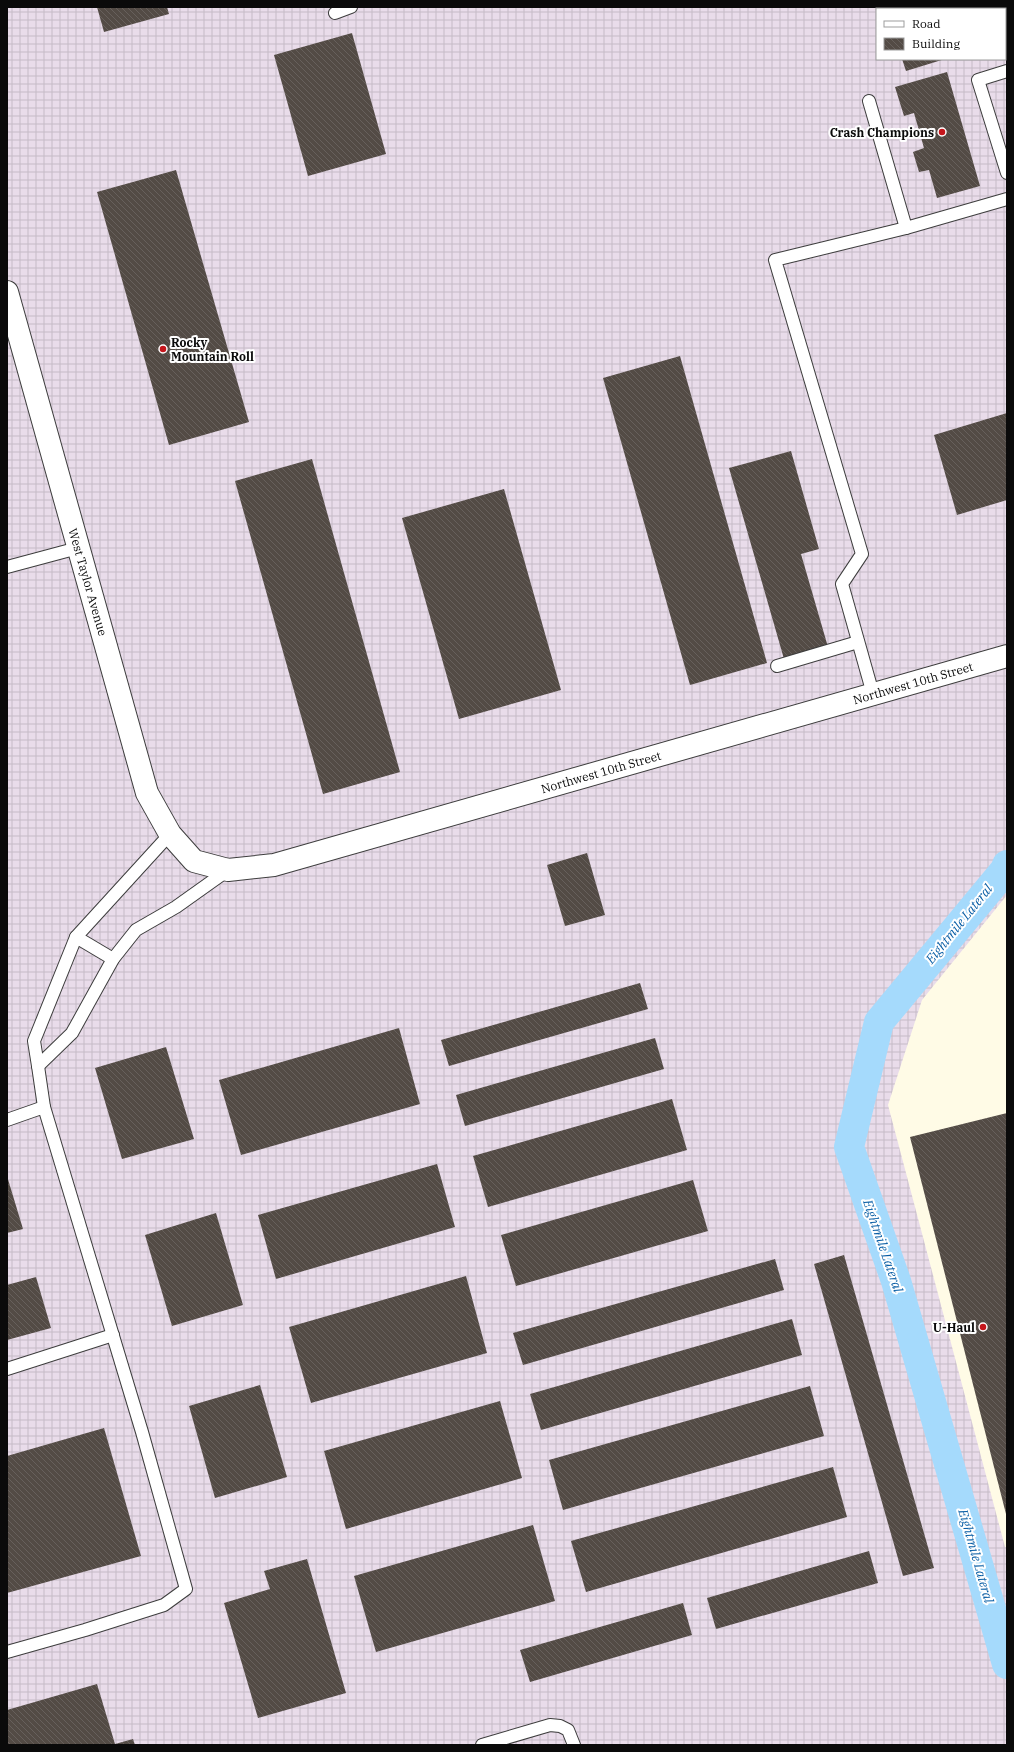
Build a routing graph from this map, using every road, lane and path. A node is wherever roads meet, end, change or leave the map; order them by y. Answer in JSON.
{"nodes":[{"id":1,"x":352,"y":7,"type":"edge"},
{"id":2,"x":335,"y":13,"type":"dead end"},
{"id":3,"x":1007,"y":71,"type":"edge"},
{"id":4,"x":869,"y":101,"type":"dead end"},
{"id":5,"x":1007,"y":173,"type":"edge"},
{"id":6,"x":1007,"y":199,"type":"edge"},
{"id":7,"x":906,"y":228,"type":"junction"},
{"id":8,"x":7,"y":292,"type":"edge"},
{"id":9,"x":78,"y":548,"type":"junction"},
{"id":10,"x":7,"y":567,"type":"edge"},
{"id":11,"x":858,"y":642,"type":"junction"},
{"id":12,"x":1007,"y":656,"type":"edge"},
{"id":13,"x":778,"y":666,"type":"dead end"},
{"id":14,"x":873,"y":694,"type":"junction"},
{"id":15,"x":170,"y":834,"type":"junction"},
{"id":16,"x":194,"y":861,"type":"joint"},
{"id":17,"x":228,"y":870,"type":"junction"},
{"id":18,"x":76,"y":937,"type":"junction"},
{"id":19,"x":113,"y":958,"type":"junction"},
{"id":20,"x":38,"y":1066,"type":"junction"},
{"id":21,"x":44,"y":1107,"type":"junction"},
{"id":22,"x":7,"y":1120,"type":"edge"},
{"id":23,"x":113,"y":1335,"type":"junction"},
{"id":24,"x":7,"y":1369,"type":"edge"},
{"id":25,"x":7,"y":1652,"type":"edge"},
{"id":26,"x":482,"y":1745,"type":"edge"},
{"id":27,"x":574,"y":1745,"type":"edge"}],
"edges":[{"from":1,"to":2,"type":"lane"},
{"from":3,"to":5,"type":"lane"},
{"from":4,"to":7,"type":"lane"},
{"from":6,"to":7,"type":"lane"},
{"from":7,"to":11,"type":"lane"},
{"from":8,"to":9,"type":"street","name":"West Taylor Avenue"},
{"from":9,"to":10,"type":"lane"},
{"from":9,"to":15,"type":"street","name":"West Taylor Avenue"},
{"from":11,"to":13,"type":"lane"},
{"from":11,"to":14,"type":"lane"},
{"from":12,"to":14,"type":"street","name":"Northwest 10th Street"},
{"from":14,"to":17,"type":"street","name":"Northwest 10th Street"},
{"from":15,"to":16,"type":"street","name":"West Taylor Avenue"},
{"from":15,"to":18,"type":"lane"},
{"from":16,"to":17,"type":"street","name":"Northwest 10th Street"},
{"from":17,"to":19,"type":"lane"},
{"from":18,"to":19,"type":"lane"},
{"from":18,"to":20,"type":"lane"},
{"from":19,"to":20,"type":"lane"},
{"from":20,"to":21,"type":"lane"},
{"from":21,"to":22,"type":"lane"},
{"from":21,"to":23,"type":"lane"},
{"from":23,"to":24,"type":"lane"},
{"from":23,"to":25,"type":"lane"},
{"from":26,"to":27,"type":"lane"}]}
